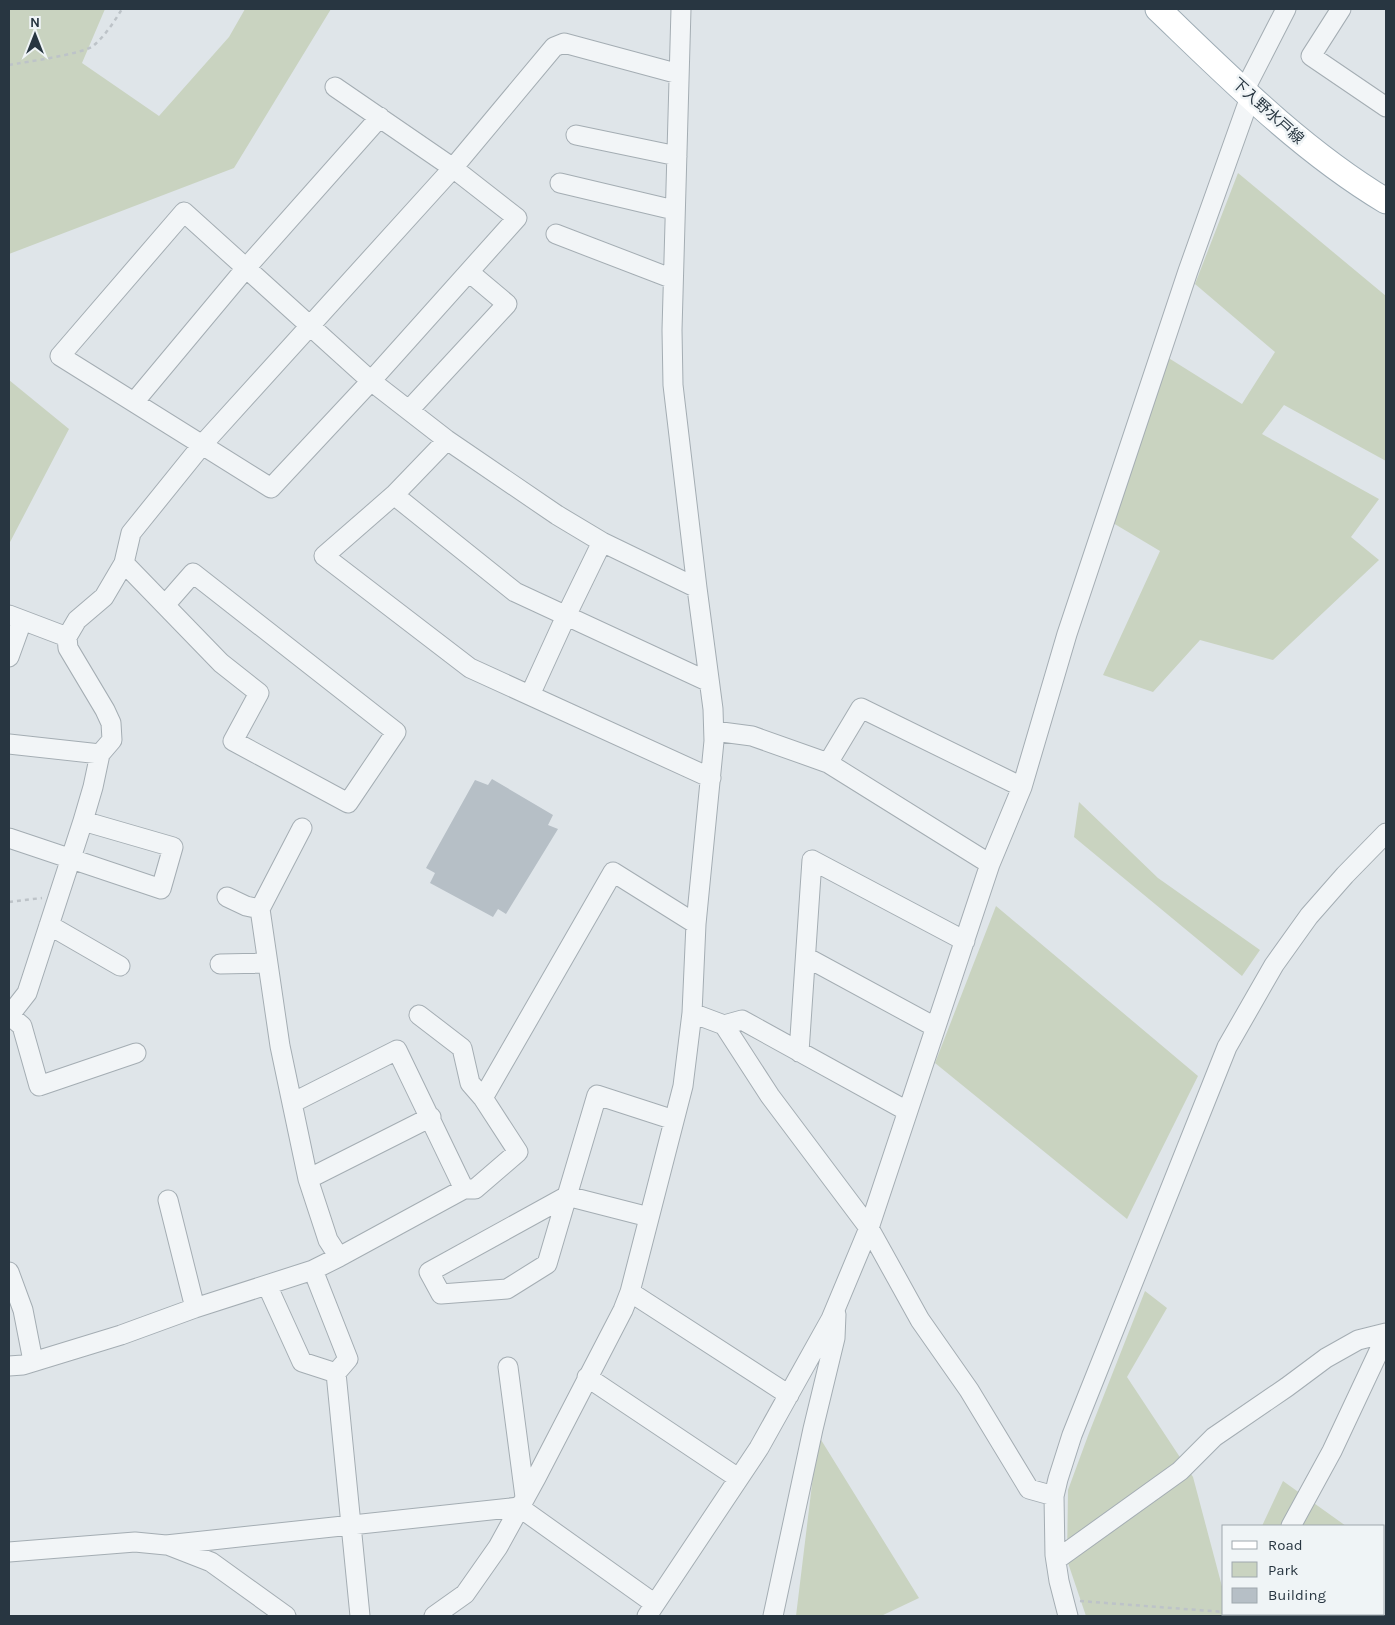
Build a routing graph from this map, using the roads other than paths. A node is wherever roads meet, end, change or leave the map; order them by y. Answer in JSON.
{"nodes":[{"id":1,"x":681,"y":9,"type":"edge"},
{"id":2,"x":1158,"y":9,"type":"edge"},
{"id":3,"x":1286,"y":9,"type":"edge"},
{"id":4,"x":1341,"y":9,"type":"edge"},
{"id":5,"x":679,"y":74,"type":"junction"},
{"id":6,"x":335,"y":87,"type":"dead end"},
{"id":7,"x":1247,"y":94,"type":"junction"},
{"id":8,"x":1386,"y":107,"type":"edge"},
{"id":9,"x":380,"y":117,"type":"junction"},
{"id":10,"x":576,"y":135,"type":"dead end"},
{"id":11,"x":677,"y":156,"type":"junction"},
{"id":12,"x":454,"y":168,"type":"junction"},
{"id":13,"x":560,"y":183,"type":"dead end"},
{"id":14,"x":1386,"y":201,"type":"edge"},
{"id":15,"x":674,"y":210,"type":"junction"},
{"id":16,"x":556,"y":234,"type":"dead end"},
{"id":17,"x":246,"y":268,"type":"junction"},
{"id":18,"x":469,"y":272,"type":"junction"},
{"id":19,"x":673,"y":279,"type":"junction"},
{"id":20,"x":310,"y":324,"type":"junction"},
{"id":21,"x":371,"y":381,"type":"junction"},
{"id":22,"x":134,"y":401,"type":"junction"},
{"id":23,"x":409,"y":410,"type":"junction"},
{"id":24,"x":447,"y":440,"type":"junction"},
{"id":25,"x":202,"y":445,"type":"junction"},
{"id":26,"x":394,"y":494,"type":"junction"},
{"id":27,"x":602,"y":542,"type":"junction"},
{"id":28,"x":124,"y":563,"type":"junction"},
{"id":29,"x":697,"y":588,"type":"junction"},
{"id":30,"x":165,"y":605,"type":"junction"},
{"id":31,"x":566,"y":616,"type":"junction"},
{"id":32,"x":15,"y":618,"type":"edge"},
{"id":33,"x":67,"y":637,"type":"junction"},
{"id":34,"x":9,"y":657,"type":"edge"},
{"id":35,"x":709,"y":682,"type":"junction"},
{"id":36,"x":530,"y":696,"type":"junction"},
{"id":37,"x":714,"y":731,"type":"junction"},
{"id":38,"x":9,"y":744,"type":"edge"},
{"id":39,"x":100,"y":754,"type":"junction"},
{"id":40,"x":828,"y":764,"type":"junction"},
{"id":41,"x":711,"y":778,"type":"junction"},
{"id":42,"x":1022,"y":787,"type":"junction"},
{"id":43,"x":83,"y":820,"type":"junction"},
{"id":44,"x":302,"y":828,"type":"dead end"},
{"id":45,"x":1386,"y":833,"type":"edge"},
{"id":46,"x":9,"y":838,"type":"edge"},
{"id":47,"x":71,"y":859,"type":"junction"},
{"id":48,"x":990,"y":864,"type":"junction"},
{"id":49,"x":227,"y":897,"type":"dead end"},
{"id":50,"x":260,"y":909,"type":"junction"},
{"id":51,"x":696,"y":924,"type":"junction"},
{"id":52,"x":49,"y":925,"type":"junction"},
{"id":53,"x":965,"y":941,"type":"junction"},
{"id":54,"x":806,"y":956,"type":"junction"},
{"id":55,"x":267,"y":963,"type":"junction"},
{"id":56,"x":220,"y":964,"type":"dead end"},
{"id":57,"x":120,"y":966,"type":"dead end"},
{"id":58,"x":692,"y":1013,"type":"junction"},
{"id":59,"x":9,"y":1015,"type":"edge"},
{"id":60,"x":419,"y":1015,"type":"dead end"},
{"id":61,"x":724,"y":1025,"type":"junction"},
{"id":62,"x":935,"y":1027,"type":"junction"},
{"id":63,"x":799,"y":1052,"type":"junction"},
{"id":64,"x":136,"y":1053,"type":"dead end"},
{"id":65,"x":483,"y":1098,"type":"junction"},
{"id":66,"x":292,"y":1103,"type":"junction"},
{"id":67,"x":907,"y":1111,"type":"junction"},
{"id":68,"x":431,"y":1117,"type":"junction"},
{"id":69,"x":674,"y":1120,"type":"junction"},
{"id":70,"x":308,"y":1179,"type":"junction"},
{"id":71,"x":464,"y":1189,"type":"junction"},
{"id":72,"x":567,"y":1196,"type":"junction"},
{"id":73,"x":168,"y":1200,"type":"dead end"},
{"id":74,"x":649,"y":1217,"type":"junction"},
{"id":75,"x":869,"y":1228,"type":"junction"},
{"id":76,"x":339,"y":1257,"type":"junction"},
{"id":77,"x":313,"y":1270,"type":"junction"},
{"id":78,"x":9,"y":1272,"type":"edge"},
{"id":79,"x":267,"y":1285,"type":"junction"},
{"id":80,"x":630,"y":1292,"type":"junction"},
{"id":81,"x":194,"y":1308,"type":"junction"},
{"id":82,"x":836,"y":1308,"type":"junction"},
{"id":83,"x":1386,"y":1334,"type":"edge"},
{"id":84,"x":33,"y":1361,"type":"junction"},
{"id":85,"x":9,"y":1366,"type":"edge"},
{"id":86,"x":508,"y":1367,"type":"dead end"},
{"id":87,"x":336,"y":1373,"type":"junction"},
{"id":88,"x":587,"y":1377,"type":"junction"},
{"id":89,"x":789,"y":1395,"type":"junction"},
{"id":90,"x":738,"y":1478,"type":"junction"},
{"id":91,"x":1054,"y":1496,"type":"junction"},
{"id":92,"x":522,"y":1502,"type":"junction"},
{"id":93,"x":351,"y":1525,"type":"junction"},
{"id":94,"x":1292,"y":1525,"type":"edge"},
{"id":95,"x":166,"y":1545,"type":"junction"},
{"id":96,"x":9,"y":1552,"type":"edge"},
{"id":97,"x":1056,"y":1560,"type":"junction"},
{"id":98,"x":1066,"y":1608,"type":"edge"},
{"id":99,"x":651,"y":1610,"type":"edge"},
{"id":100,"x":286,"y":1616,"type":"edge"},
{"id":101,"x":360,"y":1616,"type":"edge"},
{"id":102,"x":434,"y":1616,"type":"edge"},
{"id":103,"x":773,"y":1616,"type":"edge"}],
"edges":[{"from":1,"to":5,"type":"street"},
{"from":2,"to":7,"type":"main road","name":"下入野水戸線"},
{"from":3,"to":7,"type":"street"},
{"from":4,"to":8,"type":"street"},
{"from":5,"to":11,"type":"street"},
{"from":5,"to":12,"type":"street"},
{"from":6,"to":9,"type":"street"},
{"from":7,"to":14,"type":"main road","name":"下入野水戸線"},
{"from":7,"to":42,"type":"street"},
{"from":9,"to":12,"type":"street"},
{"from":9,"to":17,"type":"street"},
{"from":10,"to":11,"type":"street"},
{"from":11,"to":15,"type":"street"},
{"from":12,"to":18,"type":"street"},
{"from":12,"to":20,"type":"street"},
{"from":13,"to":15,"type":"street"},
{"from":15,"to":19,"type":"street"},
{"from":16,"to":19,"type":"street"},
{"from":17,"to":20,"type":"street"},
{"from":17,"to":22,"type":"street"},
{"from":17,"to":22,"type":"street"},
{"from":18,"to":21,"type":"street"},
{"from":18,"to":23,"type":"street"},
{"from":19,"to":29,"type":"street"},
{"from":20,"to":21,"type":"street"},
{"from":20,"to":25,"type":"street"},
{"from":21,"to":23,"type":"street"},
{"from":21,"to":25,"type":"street"},
{"from":22,"to":25,"type":"street"},
{"from":23,"to":24,"type":"street"},
{"from":24,"to":26,"type":"street"},
{"from":24,"to":27,"type":"street"},
{"from":25,"to":28,"type":"street"},
{"from":26,"to":31,"type":"street"},
{"from":26,"to":36,"type":"street"},
{"from":27,"to":29,"type":"street"},
{"from":27,"to":31,"type":"street"},
{"from":28,"to":30,"type":"street"},
{"from":28,"to":33,"type":"street"},
{"from":29,"to":35,"type":"street"},
{"from":30,"to":30,"type":"street"},
{"from":31,"to":35,"type":"street"},
{"from":31,"to":36,"type":"street"},
{"from":32,"to":33,"type":"street"},
{"from":32,"to":34,"type":"street"},
{"from":33,"to":39,"type":"street"},
{"from":35,"to":37,"type":"street"},
{"from":36,"to":41,"type":"street"},
{"from":37,"to":40,"type":"street"},
{"from":37,"to":41,"type":"street"},
{"from":38,"to":39,"type":"street"},
{"from":39,"to":43,"type":"street"},
{"from":40,"to":42,"type":"street"},
{"from":40,"to":48,"type":"street"},
{"from":41,"to":51,"type":"street"},
{"from":42,"to":48,"type":"street"},
{"from":43,"to":47,"type":"street"},
{"from":43,"to":47,"type":"street"},
{"from":44,"to":50,"type":"street"},
{"from":45,"to":91,"type":"street"},
{"from":46,"to":47,"type":"street"},
{"from":47,"to":52,"type":"street"},
{"from":48,"to":53,"type":"street"},
{"from":49,"to":50,"type":"street"},
{"from":50,"to":55,"type":"street"},
{"from":51,"to":58,"type":"street"},
{"from":51,"to":65,"type":"street"},
{"from":52,"to":57,"type":"street"},
{"from":52,"to":59,"type":"street"},
{"from":53,"to":54,"type":"street"},
{"from":53,"to":62,"type":"street"},
{"from":54,"to":62,"type":"street"},
{"from":54,"to":63,"type":"street"},
{"from":55,"to":56,"type":"street"},
{"from":55,"to":66,"type":"street"},
{"from":58,"to":61,"type":"street"},
{"from":58,"to":69,"type":"street"},
{"from":59,"to":64,"type":"street"},
{"from":60,"to":65,"type":"street"},
{"from":61,"to":63,"type":"street"},
{"from":61,"to":75,"type":"street"},
{"from":62,"to":67,"type":"street"},
{"from":63,"to":67,"type":"street"},
{"from":65,"to":71,"type":"street"},
{"from":66,"to":68,"type":"street"},
{"from":66,"to":70,"type":"street"},
{"from":67,"to":75,"type":"street"},
{"from":68,"to":70,"type":"street"},
{"from":68,"to":71,"type":"street"},
{"from":69,"to":72,"type":"street"},
{"from":69,"to":74,"type":"street"},
{"from":70,"to":76,"type":"street"},
{"from":71,"to":76,"type":"street"},
{"from":72,"to":72,"type":"street"},
{"from":72,"to":74,"type":"street"},
{"from":73,"to":81,"type":"street"},
{"from":74,"to":80,"type":"street"},
{"from":75,"to":82,"type":"street"},
{"from":75,"to":91,"type":"street"},
{"from":76,"to":77,"type":"street"},
{"from":77,"to":79,"type":"street"},
{"from":77,"to":87,"type":"street"},
{"from":78,"to":84,"type":"street"},
{"from":79,"to":81,"type":"street"},
{"from":79,"to":87,"type":"street"},
{"from":80,"to":88,"type":"street"},
{"from":80,"to":89,"type":"street"},
{"from":81,"to":84,"type":"street"},
{"from":82,"to":89,"type":"street"},
{"from":82,"to":103,"type":"street"},
{"from":83,"to":94,"type":"street"},
{"from":83,"to":97,"type":"street"},
{"from":84,"to":85,"type":"street"},
{"from":86,"to":92,"type":"street"},
{"from":87,"to":93,"type":"street"},
{"from":88,"to":90,"type":"street"},
{"from":88,"to":92,"type":"street"},
{"from":89,"to":90,"type":"street"},
{"from":90,"to":99,"type":"street"},
{"from":91,"to":97,"type":"street"},
{"from":92,"to":93,"type":"street"},
{"from":92,"to":99,"type":"street"},
{"from":92,"to":102,"type":"street"},
{"from":93,"to":95,"type":"street"},
{"from":93,"to":101,"type":"street"},
{"from":95,"to":96,"type":"street"},
{"from":95,"to":100,"type":"street"},
{"from":97,"to":98,"type":"street"}]}
